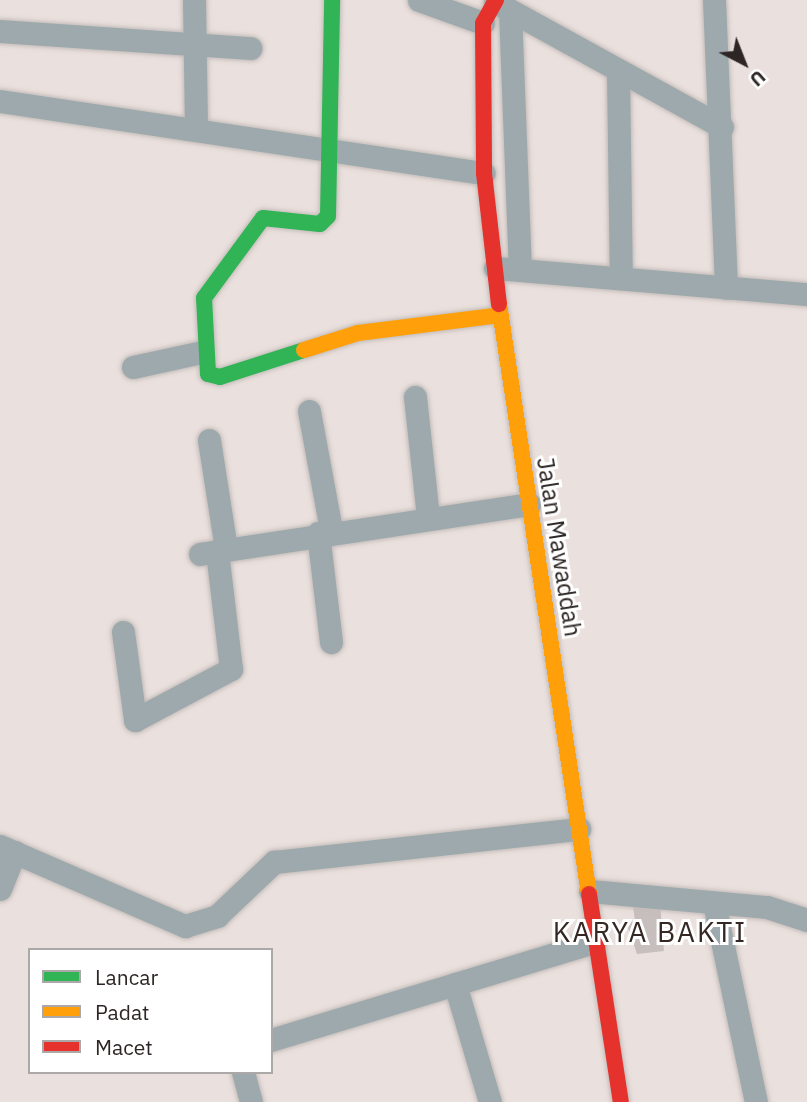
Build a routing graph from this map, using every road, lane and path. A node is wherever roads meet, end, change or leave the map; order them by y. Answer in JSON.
{"nodes":[{"id":1,"x":194,"y":0,"type":"edge"},
{"id":2,"x":332,"y":0,"type":"edge"},
{"id":3,"x":419,"y":0,"type":"edge"},
{"id":4,"x":714,"y":0,"type":"edge"},
{"id":5,"x":500,"y":4,"type":"edge"},
{"id":6,"x":483,"y":23,"type":"junction"},
{"id":7,"x":0,"y":31,"type":"edge"},
{"id":8,"x":194,"y":44,"type":"junction"},
{"id":9,"x":250,"y":48,"type":"dead end"},
{"id":10,"x":618,"y":72,"type":"junction"},
{"id":11,"x":0,"y":101,"type":"edge"},
{"id":12,"x":196,"y":126,"type":"junction"},
{"id":13,"x":722,"y":127,"type":"junction"},
{"id":14,"x":334,"y":148,"type":"junction"},
{"id":15,"x":484,"y":173,"type":"junction"},
{"id":16,"x":520,"y":267,"type":"junction"},
{"id":17,"x":495,"y":268,"type":"junction"},
{"id":18,"x":621,"y":277,"type":"junction"},
{"id":19,"x":726,"y":288,"type":"junction"},
{"id":20,"x":807,"y":294,"type":"edge"},
{"id":21,"x":500,"y":315,"type":"junction"},
{"id":22,"x":202,"y":352,"type":"junction"},
{"id":23,"x":132,"y":367,"type":"dead end"},
{"id":24,"x":415,"y":397,"type":"dead end"},
{"id":25,"x":309,"y":411,"type":"dead end"},
{"id":26,"x":209,"y":440,"type":"dead end"},
{"id":27,"x":529,"y":504,"type":"junction"},
{"id":28,"x":428,"y":516,"type":"junction"},
{"id":29,"x":324,"y":531,"type":"junction"},
{"id":30,"x":214,"y":551,"type":"junction"},
{"id":31,"x":123,"y":632,"type":"dead end"},
{"id":32,"x":331,"y":642,"type":"dead end"},
{"id":33,"x":579,"y":829,"type":"junction"},
{"id":34,"x":8,"y":849,"type":"edge"},
{"id":35,"x":0,"y":889,"type":"edge"},
{"id":36,"x":590,"y":891,"type":"junction"},
{"id":37,"x":714,"y":903,"type":"junction"},
{"id":38,"x":807,"y":920,"type":"edge"},
{"id":39,"x":594,"y":942,"type":"junction"},
{"id":40,"x":455,"y":984,"type":"junction"},
{"id":41,"x":273,"y":1039,"type":"edge"},
{"id":42,"x":244,"y":1074,"type":"edge"},
{"id":43,"x":251,"y":1102,"type":"edge"},
{"id":44,"x":490,"y":1102,"type":"edge"},
{"id":45,"x":621,"y":1102,"type":"edge"},
{"id":46,"x":755,"y":1102,"type":"edge"}],
"edges":[{"from":1,"to":8,"type":"street"},
{"from":2,"to":14,"type":"street"},
{"from":3,"to":6,"type":"street"},
{"from":4,"to":13,"type":"street"},
{"from":5,"to":6,"type":"street"},
{"from":5,"to":10,"type":"street"},
{"from":5,"to":16,"type":"street"},
{"from":6,"to":15,"type":"street","name":"Jalan Mawaddah"},
{"from":7,"to":8,"type":"street"},
{"from":8,"to":9,"type":"street"},
{"from":8,"to":12,"type":"street"},
{"from":10,"to":13,"type":"street"},
{"from":10,"to":18,"type":"street"},
{"from":11,"to":12,"type":"street"},
{"from":12,"to":14,"type":"street"},
{"from":13,"to":19,"type":"street"},
{"from":14,"to":15,"type":"street"},
{"from":14,"to":22,"type":"street"},
{"from":15,"to":17,"type":"street","name":"Jalan Mawaddah"},
{"from":16,"to":17,"type":"street"},
{"from":16,"to":18,"type":"street"},
{"from":17,"to":21,"type":"street","name":"Jalan Mawaddah"},
{"from":18,"to":19,"type":"street"},
{"from":19,"to":20,"type":"street"},
{"from":21,"to":22,"type":"street"},
{"from":21,"to":27,"type":"street","name":"Jalan Mawaddah"},
{"from":22,"to":23,"type":"street"},
{"from":24,"to":28,"type":"street"},
{"from":25,"to":29,"type":"street"},
{"from":26,"to":30,"type":"street"},
{"from":27,"to":28,"type":"street"},
{"from":27,"to":33,"type":"street","name":"Jalan Mawaddah"},
{"from":28,"to":29,"type":"street"},
{"from":29,"to":30,"type":"street"},
{"from":29,"to":32,"type":"street"},
{"from":30,"to":31,"type":"street"},
{"from":33,"to":34,"type":"street"},
{"from":33,"to":36,"type":"street","name":"Jalan Mawaddah"},
{"from":34,"to":35,"type":"street"},
{"from":36,"to":37,"type":"street"},
{"from":36,"to":39,"type":"street","name":"Jalan Mawaddah"},
{"from":37,"to":38,"type":"street"},
{"from":37,"to":46,"type":"street"},
{"from":39,"to":40,"type":"street"},
{"from":39,"to":45,"type":"street","name":"Jalan Mawaddah"},
{"from":40,"to":41,"type":"street"},
{"from":40,"to":44,"type":"street"},
{"from":42,"to":43,"type":"street"}]}
